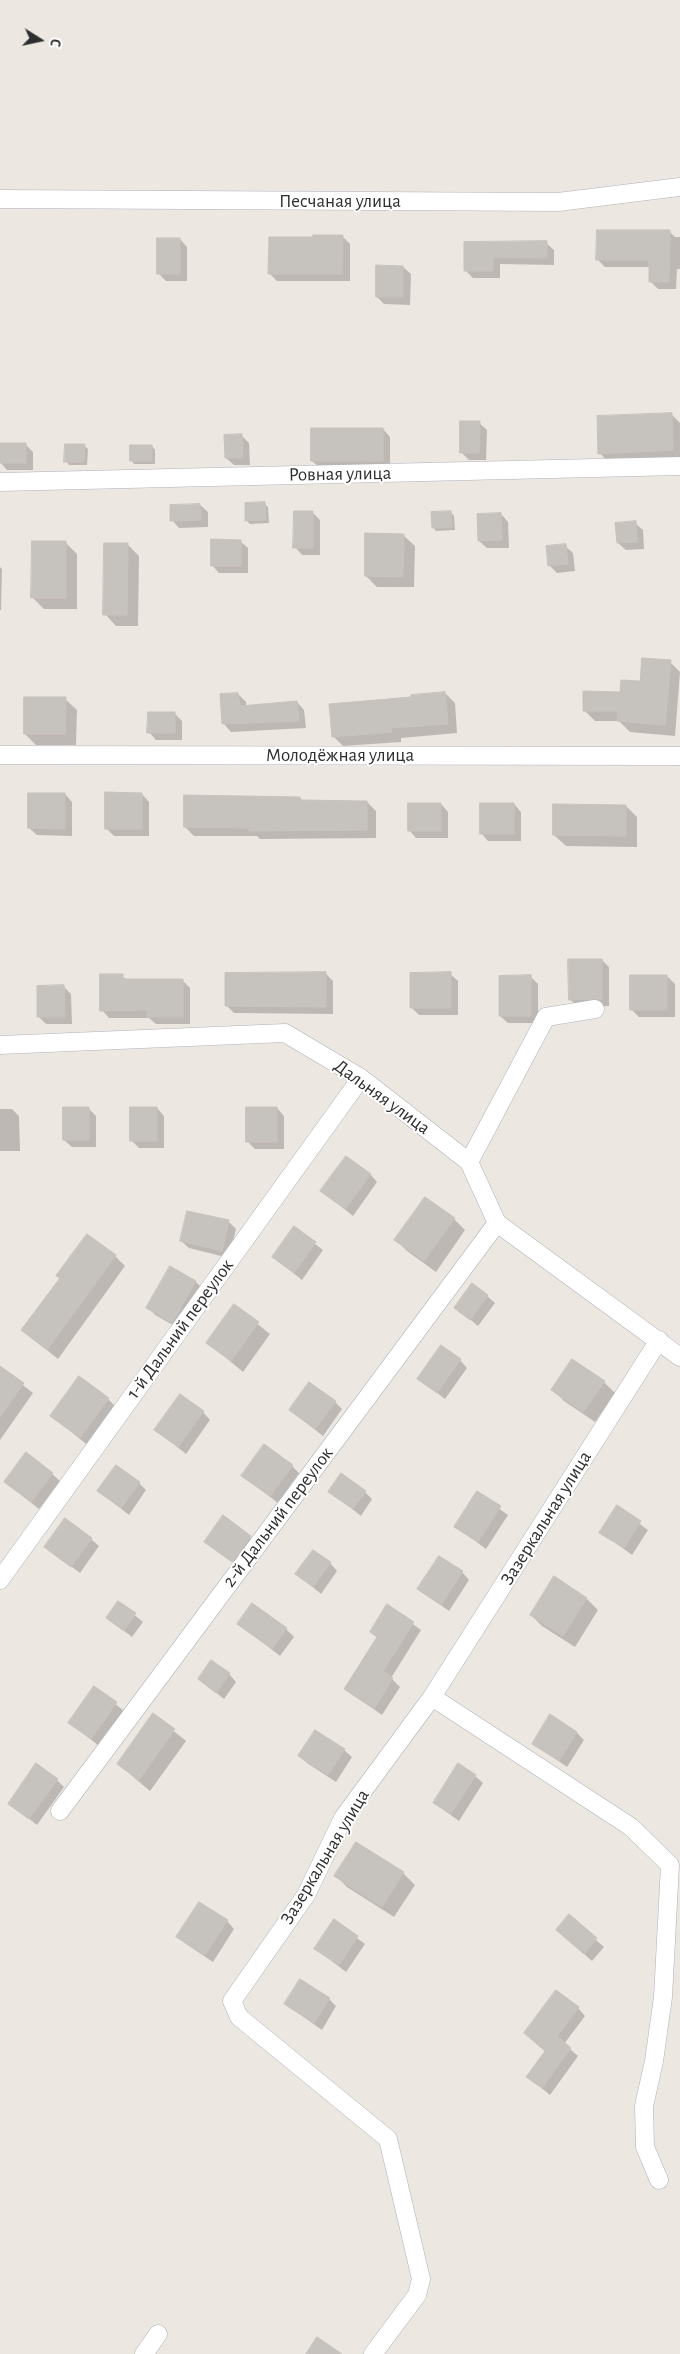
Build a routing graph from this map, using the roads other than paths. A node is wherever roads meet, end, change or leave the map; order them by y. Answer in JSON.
{"nodes":[{"id":1,"x":680,"y":187,"type":"edge"},
{"id":2,"x":0,"y":199,"type":"edge"},
{"id":3,"x":680,"y":466,"type":"edge"},
{"id":4,"x":0,"y":482,"type":"edge"},
{"id":5,"x":0,"y":755,"type":"edge"},
{"id":6,"x":680,"y":756,"type":"edge"},
{"id":7,"x":595,"y":1010,"type":"dead end"},
{"id":8,"x":0,"y":1045,"type":"edge"},
{"id":9,"x":361,"y":1078,"type":"junction"},
{"id":10,"x":470,"y":1162,"type":"junction"},
{"id":11,"x":497,"y":1223,"type":"junction"},
{"id":12,"x":659,"y":1340,"type":"junction"},
{"id":13,"x":680,"y":1357,"type":"edge"},
{"id":14,"x":0,"y":1580,"type":"edge"},
{"id":15,"x":432,"y":1697,"type":"junction"},
{"id":16,"x":60,"y":1811,"type":"dead end"},
{"id":17,"x":675,"y":1864,"type":"edge"},
{"id":18,"x":659,"y":2180,"type":"dead end"},
{"id":19,"x":158,"y":2334,"type":"dead end"},
{"id":20,"x":144,"y":2354,"type":"edge"},
{"id":21,"x":373,"y":2354,"type":"edge"}],
"edges":[{"from":1,"to":2,"type":"street","name":"Песчаная улица"},
{"from":3,"to":4,"type":"street","name":"Ровная улица"},
{"from":5,"to":6,"type":"street","name":"Молодёжная улица"},
{"from":7,"to":10,"type":"street"},
{"from":8,"to":9,"type":"street","name":"Дальняя улица"},
{"from":9,"to":10,"type":"street","name":"Дальняя улица"},
{"from":9,"to":14,"type":"street","name":"1-й Дальний переулок"},
{"from":10,"to":11,"type":"street","name":"Дальняя улица"},
{"from":11,"to":12,"type":"street"},
{"from":11,"to":16,"type":"street","name":"2-й Дальний переулок"},
{"from":12,"to":13,"type":"street"},
{"from":12,"to":15,"type":"street","name":"Зазеркальная улица"},
{"from":15,"to":17,"type":"street"},
{"from":15,"to":21,"type":"street","name":"Зазеркальная улица"},
{"from":17,"to":18,"type":"street"},
{"from":19,"to":20,"type":"street"}]}
